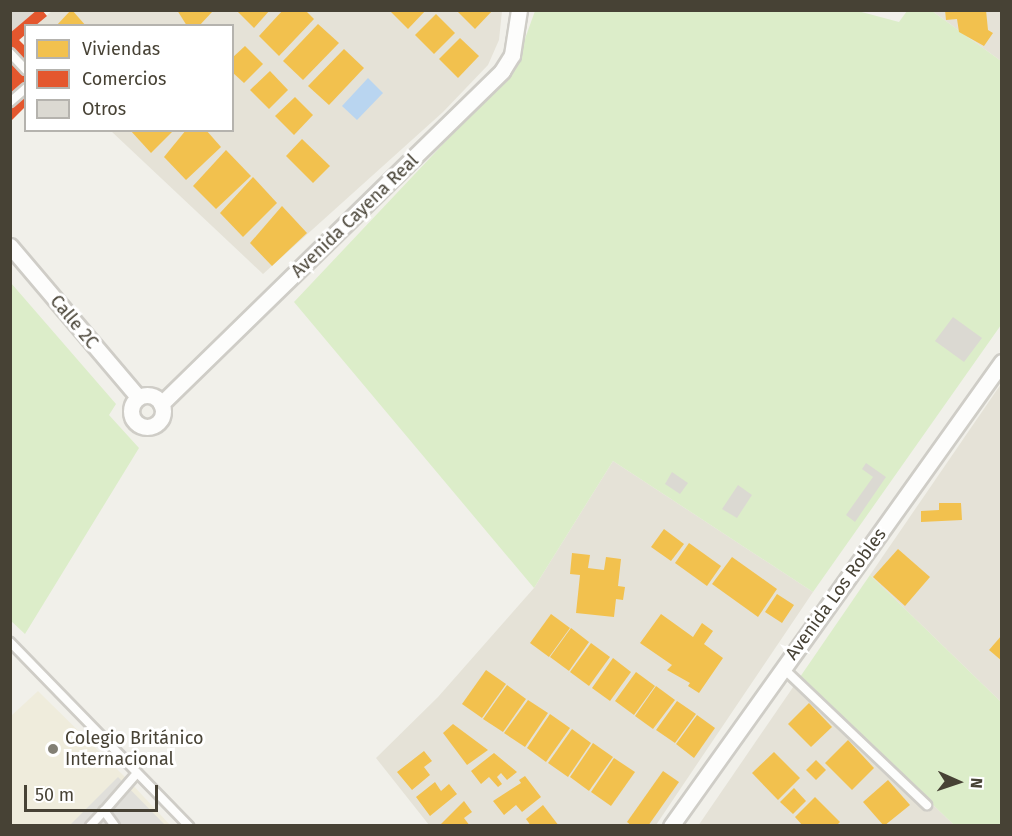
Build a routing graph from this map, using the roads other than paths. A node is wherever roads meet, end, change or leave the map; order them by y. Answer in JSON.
{"nodes":[{"id":1,"x":519,"y":10,"type":"edge"},
{"id":2,"x":10,"y":54,"type":"edge"},
{"id":3,"x":24,"y":68,"type":"edge"},
{"id":4,"x":24,"y":90,"type":"edge"},
{"id":5,"x":10,"y":102,"type":"edge"},
{"id":6,"x":10,"y":246,"type":"edge"},
{"id":7,"x":1002,"y":362,"type":"edge"},
{"id":8,"x":138,"y":397,"type":"junction"},
{"id":9,"x":161,"y":404,"type":"junction"},
{"id":10,"x":10,"y":642,"type":"edge"},
{"id":11,"x":783,"y":668,"type":"junction"},
{"id":12,"x":137,"y":772,"type":"junction"},
{"id":13,"x":927,"y":806,"type":"dead end"},
{"id":14,"x":104,"y":811,"type":"junction"},
{"id":15,"x":90,"y":825,"type":"edge"},
{"id":16,"x":115,"y":825,"type":"edge"},
{"id":17,"x":189,"y":825,"type":"edge"},
{"id":18,"x":671,"y":825,"type":"edge"}],
"edges":[{"from":1,"to":9,"type":"street","name":"Avenida Cayena Real"},
{"from":2,"to":3,"type":"lane"},
{"from":4,"to":5,"type":"lane"},
{"from":6,"to":8,"type":"street","name":"Calle 2C"},
{"from":7,"to":11,"type":"street","name":"Avenida Los Robles"},
{"from":8,"to":9,"type":"street"},
{"from":8,"to":9,"type":"street"},
{"from":10,"to":12,"type":"lane"},
{"from":11,"to":13,"type":"lane"},
{"from":11,"to":18,"type":"street","name":"Avenida Los Robles"},
{"from":12,"to":14,"type":"lane"},
{"from":12,"to":17,"type":"lane"},
{"from":14,"to":15,"type":"lane"},
{"from":14,"to":16,"type":"lane"}]}
